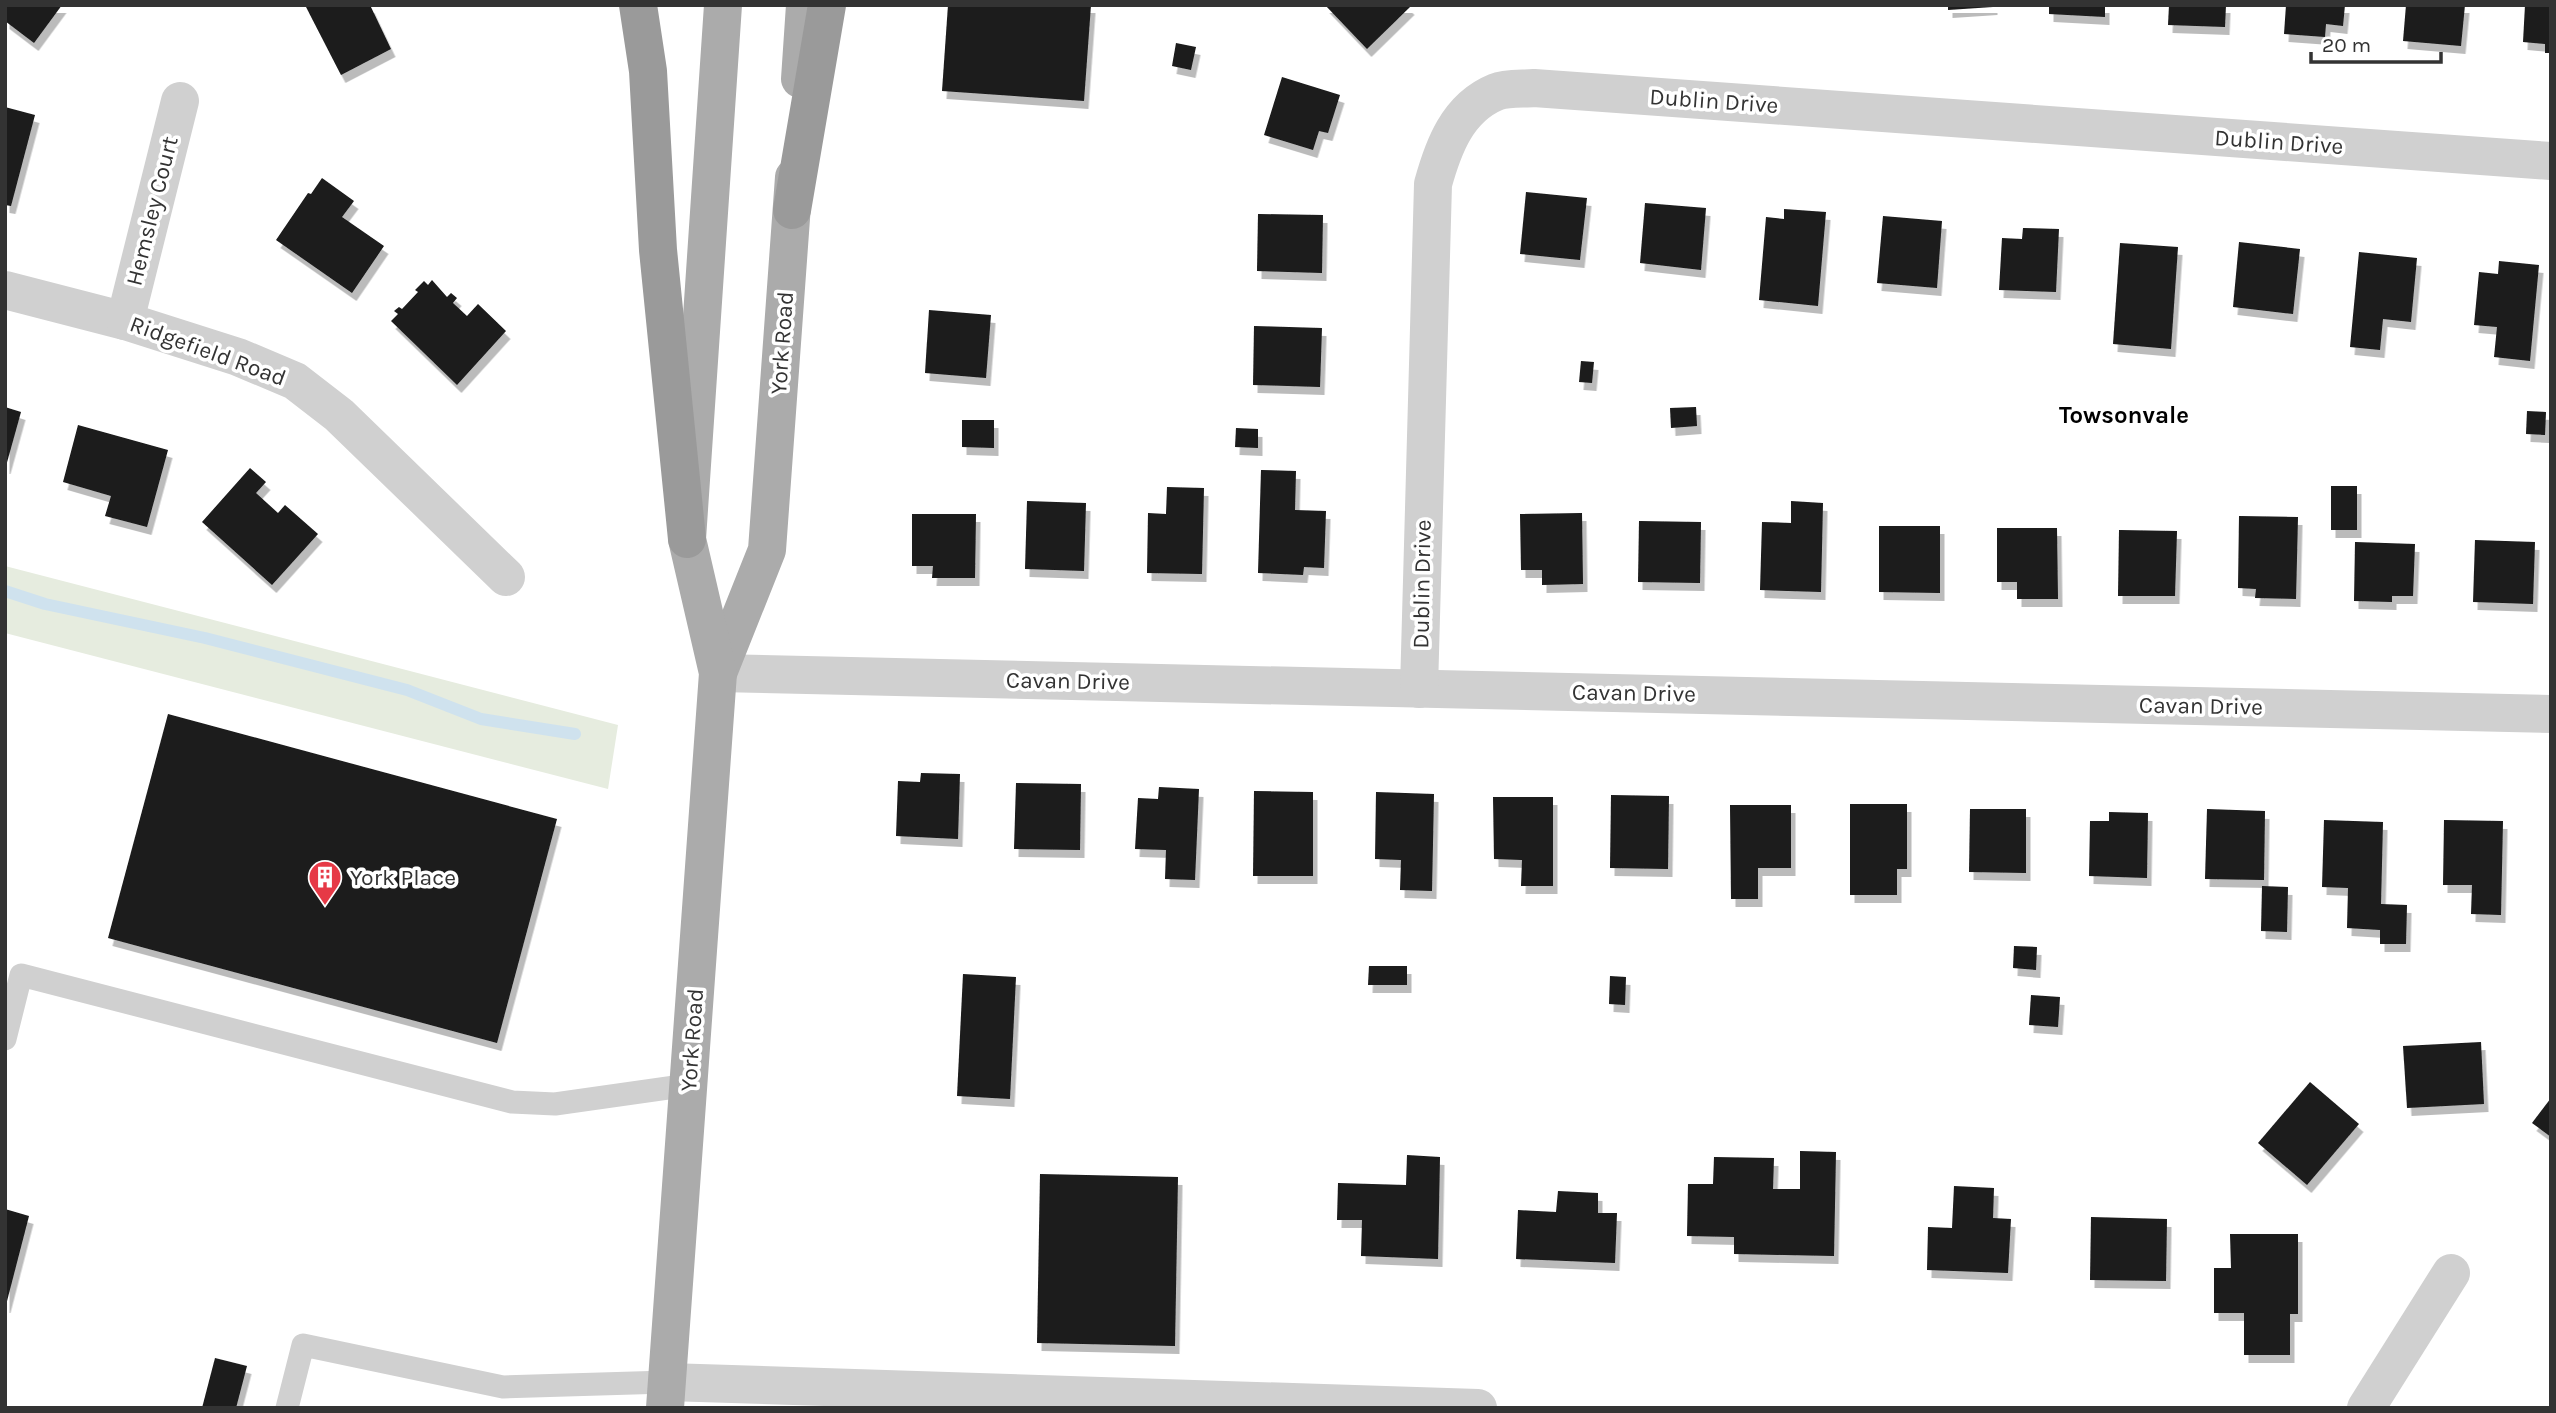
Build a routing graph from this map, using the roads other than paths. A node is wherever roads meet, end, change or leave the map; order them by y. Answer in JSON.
{"nodes":[{"id":1,"x":638,"y":5,"type":"edge"},
{"id":2,"x":723,"y":5,"type":"edge"},
{"id":3,"x":805,"y":5,"type":"edge"},
{"id":4,"x":827,"y":5,"type":"edge"},
{"id":5,"x":180,"y":101,"type":"dead end"},
{"id":6,"x":2551,"y":161,"type":"edge"},
{"id":7,"x":792,"y":210,"type":"junction"},
{"id":8,"x":5,"y":290,"type":"edge"},
{"id":9,"x":125,"y":321,"type":"junction"},
{"id":10,"x":687,"y":539,"type":"junction"},
{"id":11,"x":506,"y":578,"type":"dead end"},
{"id":12,"x":718,"y":673,"type":"junction"},
{"id":13,"x":1419,"y":689,"type":"junction"},
{"id":14,"x":2551,"y":715,"type":"edge"},
{"id":15,"x":5,"y":1039,"type":"edge"},
{"id":16,"x":689,"y":1085,"type":"junction"},
{"id":17,"x":2451,"y":1273,"type":"dead end"},
{"id":18,"x":666,"y":1395,"type":"edge"},
{"id":19,"x":287,"y":1408,"type":"edge"},
{"id":20,"x":1478,"y":1408,"type":"edge"},
{"id":21,"x":2366,"y":1408,"type":"edge"}],
"edges":[{"from":1,"to":10,"type":"highway"},
{"from":2,"to":10,"type":"main road","name":"York Road"},
{"from":3,"to":7,"type":"main road","name":"York Road"},
{"from":4,"to":7,"type":"highway"},
{"from":5,"to":9,"type":"street","name":"Hemsley Court"},
{"from":6,"to":13,"type":"street","name":"Dublin Drive"},
{"from":7,"to":12,"type":"main road","name":"York Road"},
{"from":8,"to":9,"type":"street","name":"Ridgefield Road"},
{"from":9,"to":11,"type":"street","name":"Ridgefield Road"},
{"from":10,"to":12,"type":"main road","name":"York Road"},
{"from":12,"to":13,"type":"street","name":"Cavan Drive"},
{"from":12,"to":16,"type":"main road","name":"York Road"},
{"from":13,"to":14,"type":"street","name":"Cavan Drive"},
{"from":15,"to":16,"type":"lane"},
{"from":16,"to":18,"type":"main road","name":"York Road"},
{"from":17,"to":21,"type":"street"},
{"from":18,"to":19,"type":"lane"},
{"from":18,"to":20,"type":"street"}]}
